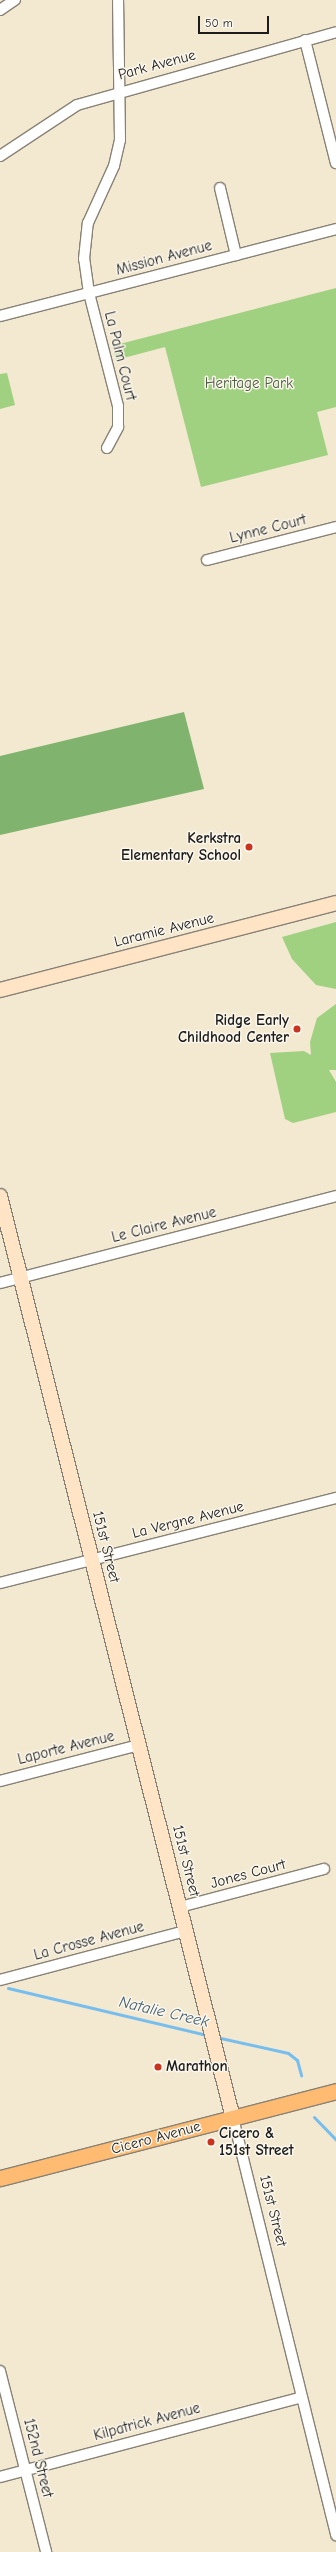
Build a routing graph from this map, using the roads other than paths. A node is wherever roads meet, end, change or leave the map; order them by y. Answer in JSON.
{"nodes":[{"id":1,"x":15,"y":0,"type":"edge"},
{"id":2,"x":118,"y":0,"type":"edge"},
{"id":3,"x":0,"y":10,"type":"edge"},
{"id":4,"x":336,"y":32,"type":"edge"},
{"id":5,"x":305,"y":40,"type":"junction"},
{"id":6,"x":121,"y":90,"type":"junction"},
{"id":7,"x":0,"y":156,"type":"edge"},
{"id":8,"x":336,"y":163,"type":"edge"},
{"id":9,"x":220,"y":188,"type":"dead end"},
{"id":10,"x":336,"y":229,"type":"edge"},
{"id":11,"x":236,"y":255,"type":"junction"},
{"id":12,"x":89,"y":293,"type":"junction"},
{"id":13,"x":0,"y":316,"type":"edge"},
{"id":14,"x":107,"y":448,"type":"dead end"},
{"id":15,"x":336,"y":527,"type":"edge"},
{"id":16,"x":207,"y":560,"type":"dead end"},
{"id":17,"x":336,"y":903,"type":"edge"},
{"id":18,"x":0,"y":990,"type":"edge"},
{"id":19,"x":0,"y":1196,"type":"edge"},
{"id":20,"x":336,"y":1196,"type":"edge"},
{"id":21,"x":21,"y":1278,"type":"junction"},
{"id":22,"x":0,"y":1283,"type":"edge"},
{"id":23,"x":336,"y":1498,"type":"edge"},
{"id":24,"x":92,"y":1559,"type":"junction"},
{"id":25,"x":0,"y":1583,"type":"edge"},
{"id":26,"x":139,"y":1745,"type":"junction"},
{"id":27,"x":0,"y":1781,"type":"edge"},
{"id":28,"x":324,"y":1869,"type":"dead end"},
{"id":29,"x":180,"y":1907,"type":"junction"},
{"id":30,"x":186,"y":1931,"type":"junction"},
{"id":31,"x":0,"y":1980,"type":"edge"},
{"id":32,"x":336,"y":2091,"type":"edge"},
{"id":33,"x":233,"y":2118,"type":"junction"},
{"id":34,"x":0,"y":2178,"type":"edge"},
{"id":35,"x":0,"y":2371,"type":"edge"},
{"id":36,"x":302,"y":2397,"type":"junction"},
{"id":37,"x":25,"y":2470,"type":"junction"},
{"id":38,"x":0,"y":2477,"type":"edge"},
{"id":39,"x":336,"y":2536,"type":"edge"},
{"id":40,"x":46,"y":2552,"type":"edge"}],
"edges":[{"from":1,"to":3,"type":"street"},
{"from":2,"to":6,"type":"street","name":"La Palm Court"},
{"from":4,"to":5,"type":"street","name":"Park Avenue"},
{"from":5,"to":6,"type":"street","name":"Park Avenue"},
{"from":5,"to":8,"type":"street"},
{"from":6,"to":7,"type":"street","name":"Park Avenue"},
{"from":6,"to":12,"type":"street","name":"La Palm Court"},
{"from":9,"to":11,"type":"street"},
{"from":10,"to":11,"type":"street","name":"Mission Avenue"},
{"from":11,"to":12,"type":"street","name":"Mission Avenue"},
{"from":12,"to":13,"type":"street","name":"Mission Avenue"},
{"from":12,"to":14,"type":"street","name":"La Palm Court"},
{"from":15,"to":16,"type":"street","name":"Lynne Court"},
{"from":17,"to":18,"type":"street","name":"Laramie Avenue"},
{"from":19,"to":21,"type":"street","name":"151st Street"},
{"from":20,"to":21,"type":"street","name":"Le Claire Avenue"},
{"from":21,"to":22,"type":"street","name":"Le Claire Avenue"},
{"from":21,"to":24,"type":"street","name":"151st Street"},
{"from":23,"to":24,"type":"street","name":"La Vergne Avenue"},
{"from":24,"to":25,"type":"street","name":"La Vergne Avenue"},
{"from":24,"to":26,"type":"street","name":"151st Street"},
{"from":26,"to":27,"type":"street","name":"Laporte Avenue"},
{"from":26,"to":29,"type":"street","name":"151st Street"},
{"from":28,"to":29,"type":"street","name":"Jones Court"},
{"from":29,"to":30,"type":"street","name":"151st Street"},
{"from":30,"to":31,"type":"street","name":"La Crosse Avenue"},
{"from":30,"to":33,"type":"street","name":"151st Street"},
{"from":32,"to":33,"type":"main road","name":"Cicero Avenue"},
{"from":33,"to":34,"type":"main road","name":"Cicero Avenue"},
{"from":33,"to":36,"type":"street","name":"151st Street"},
{"from":35,"to":37,"type":"street","name":"152nd Street"},
{"from":36,"to":37,"type":"street","name":"Kilpatrick Avenue"},
{"from":36,"to":39,"type":"street","name":"151st Street"},
{"from":37,"to":38,"type":"street","name":"Kilpatrick Avenue"},
{"from":37,"to":40,"type":"street","name":"152nd Street"}]}
